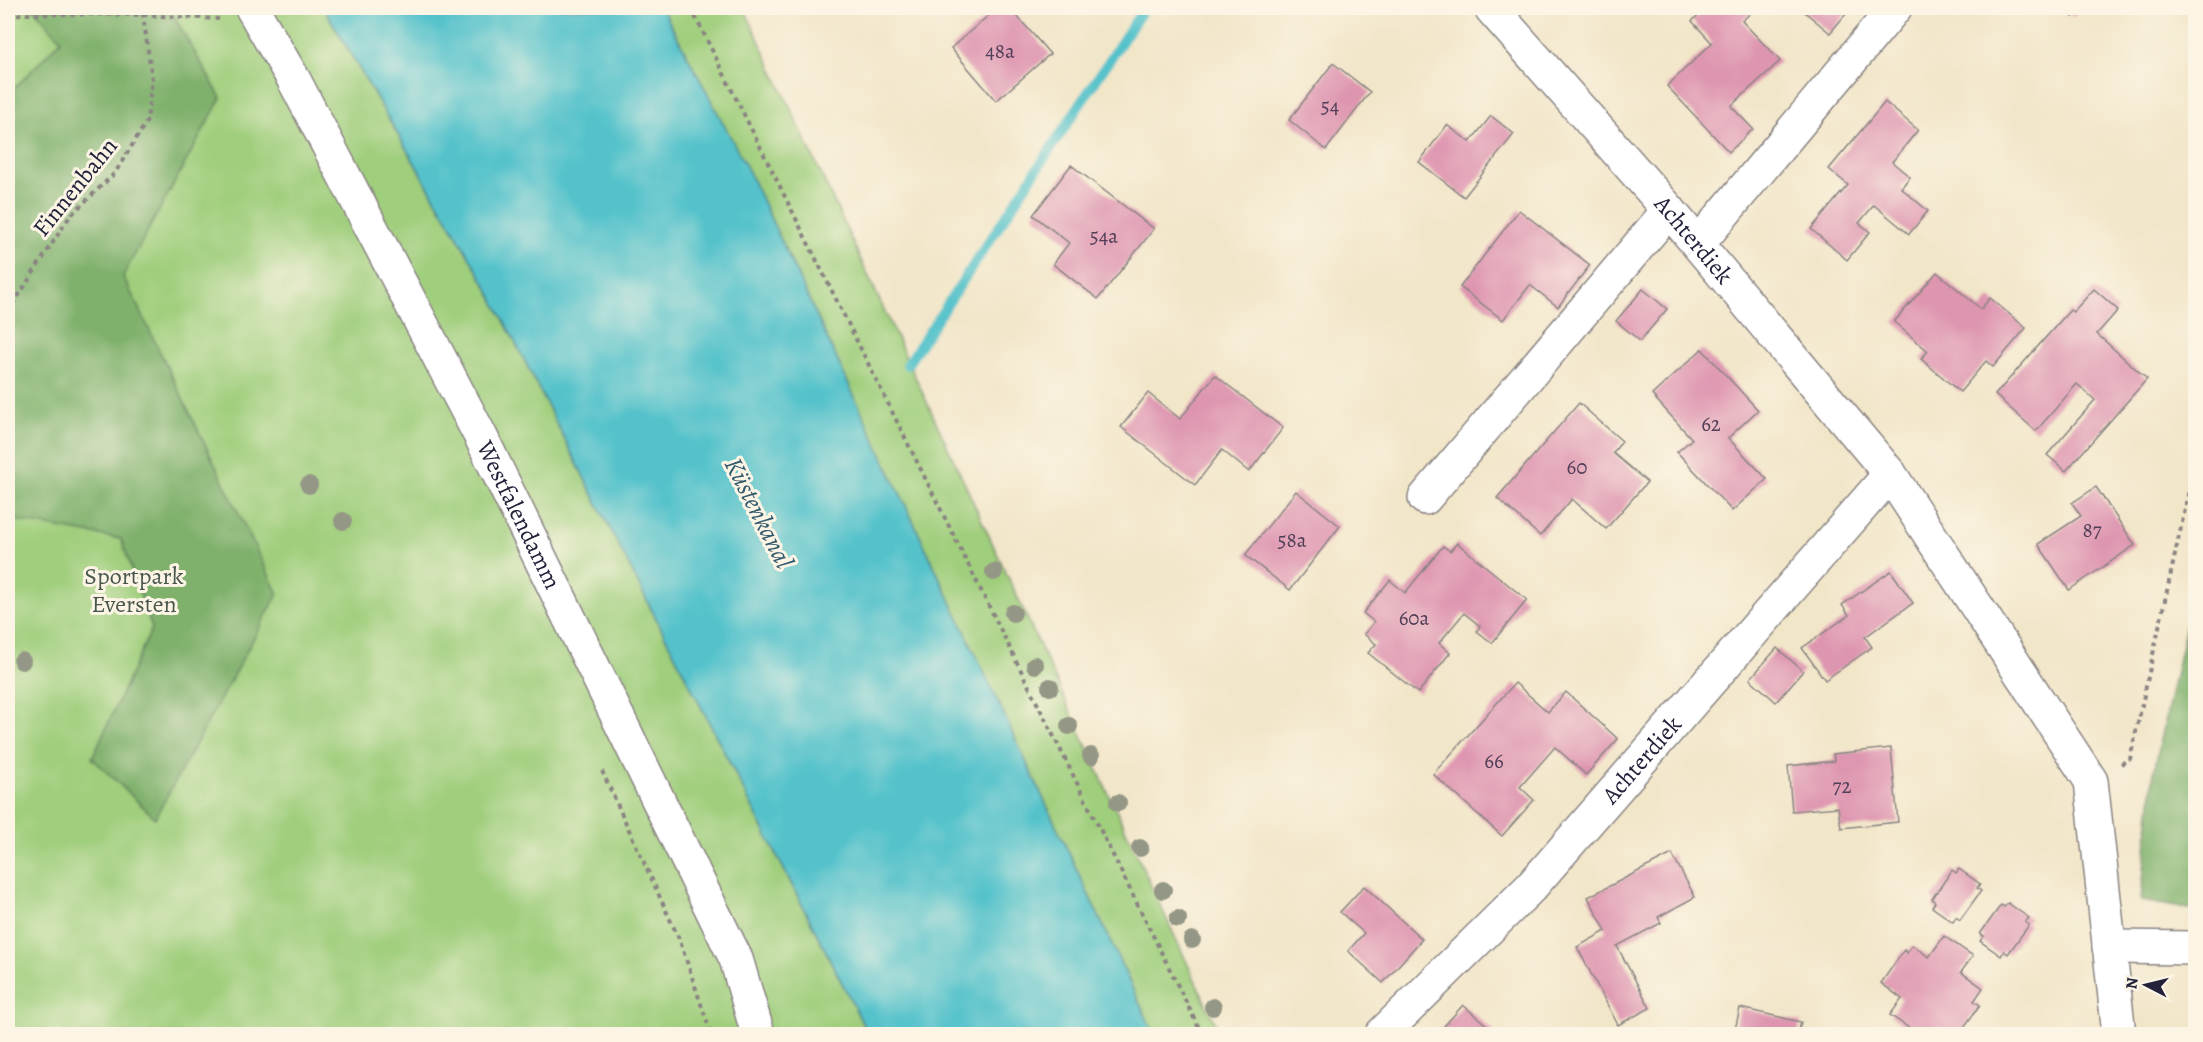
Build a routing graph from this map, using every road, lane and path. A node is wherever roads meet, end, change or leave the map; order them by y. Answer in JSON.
{"nodes":[{"id":1,"x":140,"y":8,"type":"edge"},
{"id":2,"x":691,"y":8,"type":"edge"},
{"id":3,"x":1491,"y":8,"type":"edge"},
{"id":4,"x":1895,"y":8,"type":"edge"},
{"id":5,"x":236,"y":11,"type":"edge"},
{"id":6,"x":143,"y":15,"type":"junction"},
{"id":7,"x":8,"y":16,"type":"edge"},
{"id":8,"x":1669,"y":210,"type":"junction"},
{"id":9,"x":1698,"y":244,"type":"junction"},
{"id":10,"x":8,"y":312,"type":"edge"},
{"id":11,"x":2196,"y":459,"type":"edge"},
{"id":12,"x":1890,"y":474,"type":"junction"},
{"id":13,"x":1425,"y":498,"type":"dead end"},
{"id":14,"x":600,"y":768,"type":"dead end"},
{"id":15,"x":2091,"y":781,"type":"junction"},
{"id":16,"x":2109,"y":947,"type":"junction"},
{"id":17,"x":2196,"y":948,"type":"edge"},
{"id":18,"x":711,"y":1035,"type":"edge"},
{"id":19,"x":758,"y":1035,"type":"edge"},
{"id":20,"x":1202,"y":1035,"type":"edge"},
{"id":21,"x":1382,"y":1035,"type":"edge"},
{"id":22,"x":2119,"y":1035,"type":"edge"}],
"edges":[{"from":1,"to":6,"type":"path","name":"Finnenbahn"},
{"from":2,"to":20,"type":"path"},
{"from":3,"to":8,"type":"street","name":"Achterdiek"},
{"from":4,"to":9,"type":"street"},
{"from":5,"to":6,"type":"path"},
{"from":5,"to":19,"type":"street","name":"Westfalendamm"},
{"from":6,"to":7,"type":"path"},
{"from":6,"to":10,"type":"path","name":"Finnenbahn"},
{"from":8,"to":9,"type":"street","name":"Achterdiek"},
{"from":8,"to":13,"type":"street"},
{"from":9,"to":12,"type":"street","name":"Achterdiek"},
{"from":11,"to":15,"type":"path"},
{"from":12,"to":15,"type":"street","name":"Achterdiek"},
{"from":12,"to":21,"type":"street","name":"Achterdiek"},
{"from":14,"to":18,"type":"path"},
{"from":15,"to":16,"type":"street","name":"Achterdiek"},
{"from":16,"to":17,"type":"street"},
{"from":16,"to":22,"type":"street","name":"Achterdiek"}]}
